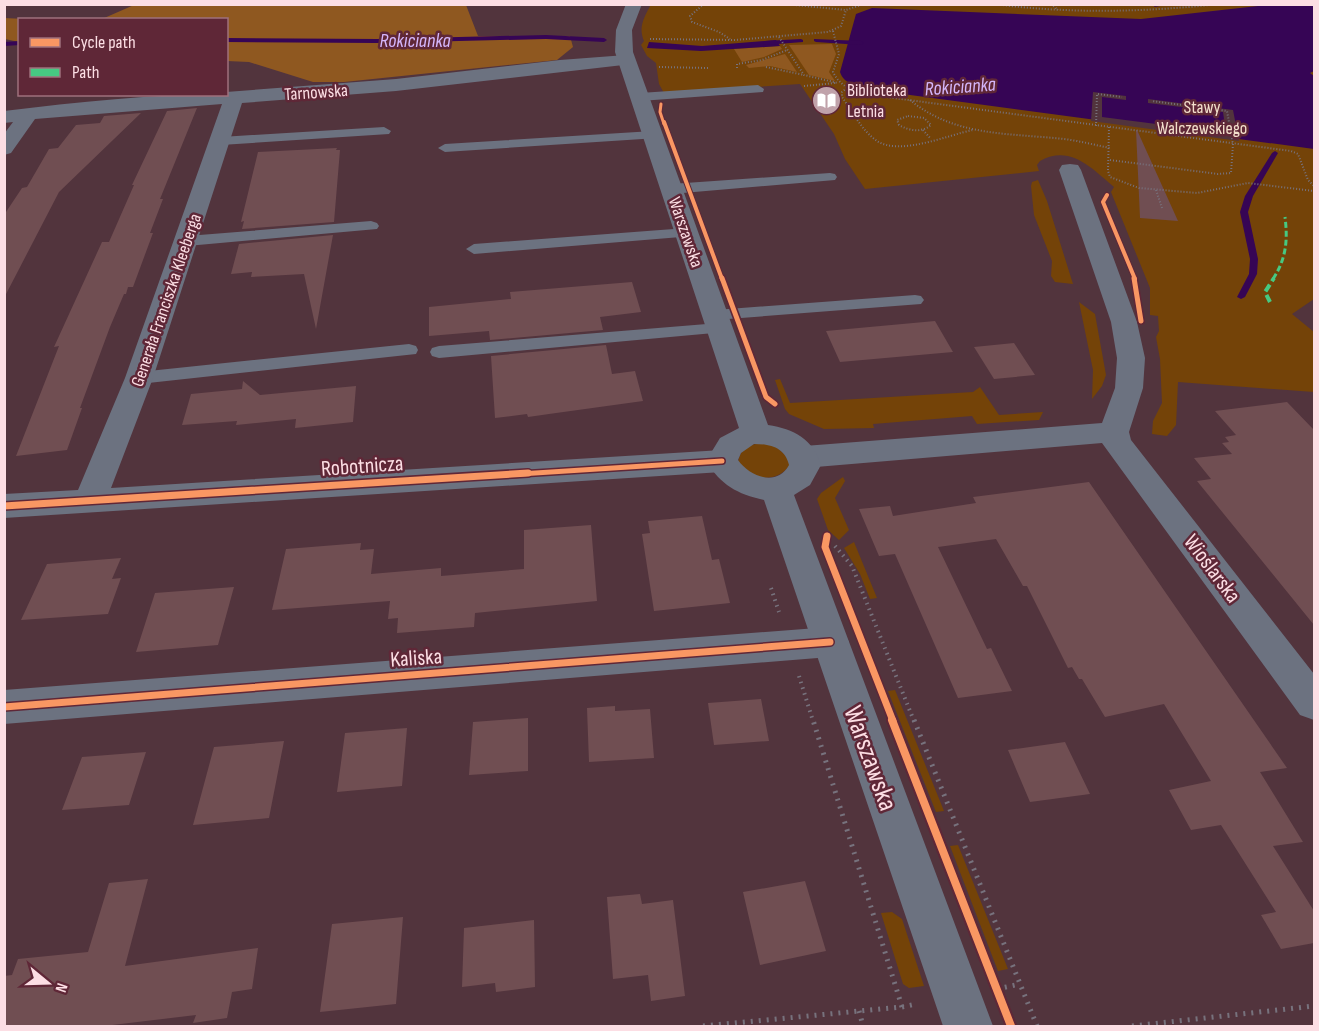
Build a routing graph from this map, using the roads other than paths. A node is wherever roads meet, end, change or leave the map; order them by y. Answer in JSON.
{"nodes":[{"id":1,"x":634,"y":4,"type":"edge"},
{"id":2,"x":626,"y":60,"type":"junction"},
{"id":3,"x":758,"y":89,"type":"dead end"},
{"id":4,"x":640,"y":97,"type":"junction"},
{"id":5,"x":234,"y":98,"type":"junction"},
{"id":6,"x":29,"y":114,"type":"junction"},
{"id":7,"x":4,"y":117,"type":"edge"},
{"id":8,"x":384,"y":131,"type":"dead end"},
{"id":9,"x":653,"y":135,"type":"junction"},
{"id":10,"x":221,"y":141,"type":"junction"},
{"id":11,"x":4,"y":148,"type":"edge"},
{"id":12,"x":445,"y":148,"type":"dead end"},
{"id":13,"x":1070,"y":170,"type":"dead end"},
{"id":14,"x":830,"y":177,"type":"dead end"},
{"id":15,"x":671,"y":189,"type":"junction"},
{"id":16,"x":371,"y":226,"type":"dead end"},
{"id":17,"x":687,"y":233,"type":"junction"},
{"id":18,"x":187,"y":241,"type":"junction"},
{"id":19,"x":474,"y":249,"type":"dead end"},
{"id":20,"x":915,"y":300,"type":"dead end"},
{"id":21,"x":717,"y":322,"type":"junction"},
{"id":22,"x":409,"y":351,"type":"dead end"},
{"id":23,"x":439,"y":352,"type":"dead end"},
{"id":24,"x":139,"y":378,"type":"junction"},
{"id":25,"x":1114,"y":432,"type":"junction"},
{"id":26,"x":756,"y":434,"type":"junction"},
{"id":27,"x":804,"y":457,"type":"junction"},
{"id":28,"x":722,"y":461,"type":"junction"},
{"id":29,"x":776,"y":489,"type":"junction"},
{"id":30,"x":90,"y":500,"type":"junction"},
{"id":31,"x":4,"y":506,"type":"edge"},
{"id":32,"x":830,"y":642,"type":"junction"},
{"id":33,"x":1314,"y":703,"type":"edge"},
{"id":34,"x":4,"y":707,"type":"edge"},
{"id":35,"x":968,"y":1026,"type":"edge"}],
"edges":[{"from":1,"to":2,"type":"street","name":"Warszawska"},
{"from":2,"to":4,"type":"street","name":"Warszawska"},
{"from":2,"to":5,"type":"street","name":"Tarnowska"},
{"from":3,"to":4,"type":"lane"},
{"from":4,"to":9,"type":"street","name":"Warszawska"},
{"from":5,"to":6,"type":"street","name":"Tarnowska"},
{"from":5,"to":10,"type":"street","name":"Generała Franciszka Kleeberga"},
{"from":6,"to":7,"type":"street","name":"Tarnowska"},
{"from":6,"to":11,"type":"street"},
{"from":8,"to":10,"type":"lane"},
{"from":9,"to":12,"type":"lane"},
{"from":9,"to":15,"type":"street","name":"Warszawska"},
{"from":10,"to":18,"type":"street","name":"Generała Franciszka Kleeberga"},
{"from":13,"to":25,"type":"street"},
{"from":14,"to":15,"type":"lane"},
{"from":15,"to":17,"type":"street","name":"Warszawska"},
{"from":16,"to":18,"type":"lane"},
{"from":17,"to":19,"type":"lane"},
{"from":17,"to":21,"type":"street","name":"Warszawska"},
{"from":18,"to":24,"type":"street","name":"Generała Franciszka Kleeberga"},
{"from":20,"to":21,"type":"lane"},
{"from":21,"to":23,"type":"lane"},
{"from":21,"to":26,"type":"street","name":"Warszawska"},
{"from":22,"to":24,"type":"lane"},
{"from":24,"to":30,"type":"street","name":"Generała Franciszka Kleeberga"},
{"from":25,"to":27,"type":"street"},
{"from":25,"to":33,"type":"street","name":"Wioślarska"},
{"from":26,"to":27,"type":"street"},
{"from":26,"to":28,"type":"street"},
{"from":27,"to":29,"type":"street"},
{"from":28,"to":29,"type":"street"},
{"from":28,"to":30,"type":"street","name":"Robotnicza"},
{"from":29,"to":32,"type":"street","name":"Warszawska"},
{"from":30,"to":31,"type":"street","name":"Robotnicza"},
{"from":32,"to":34,"type":"street","name":"Kaliska"},
{"from":32,"to":35,"type":"street","name":"Warszawska"}]}
